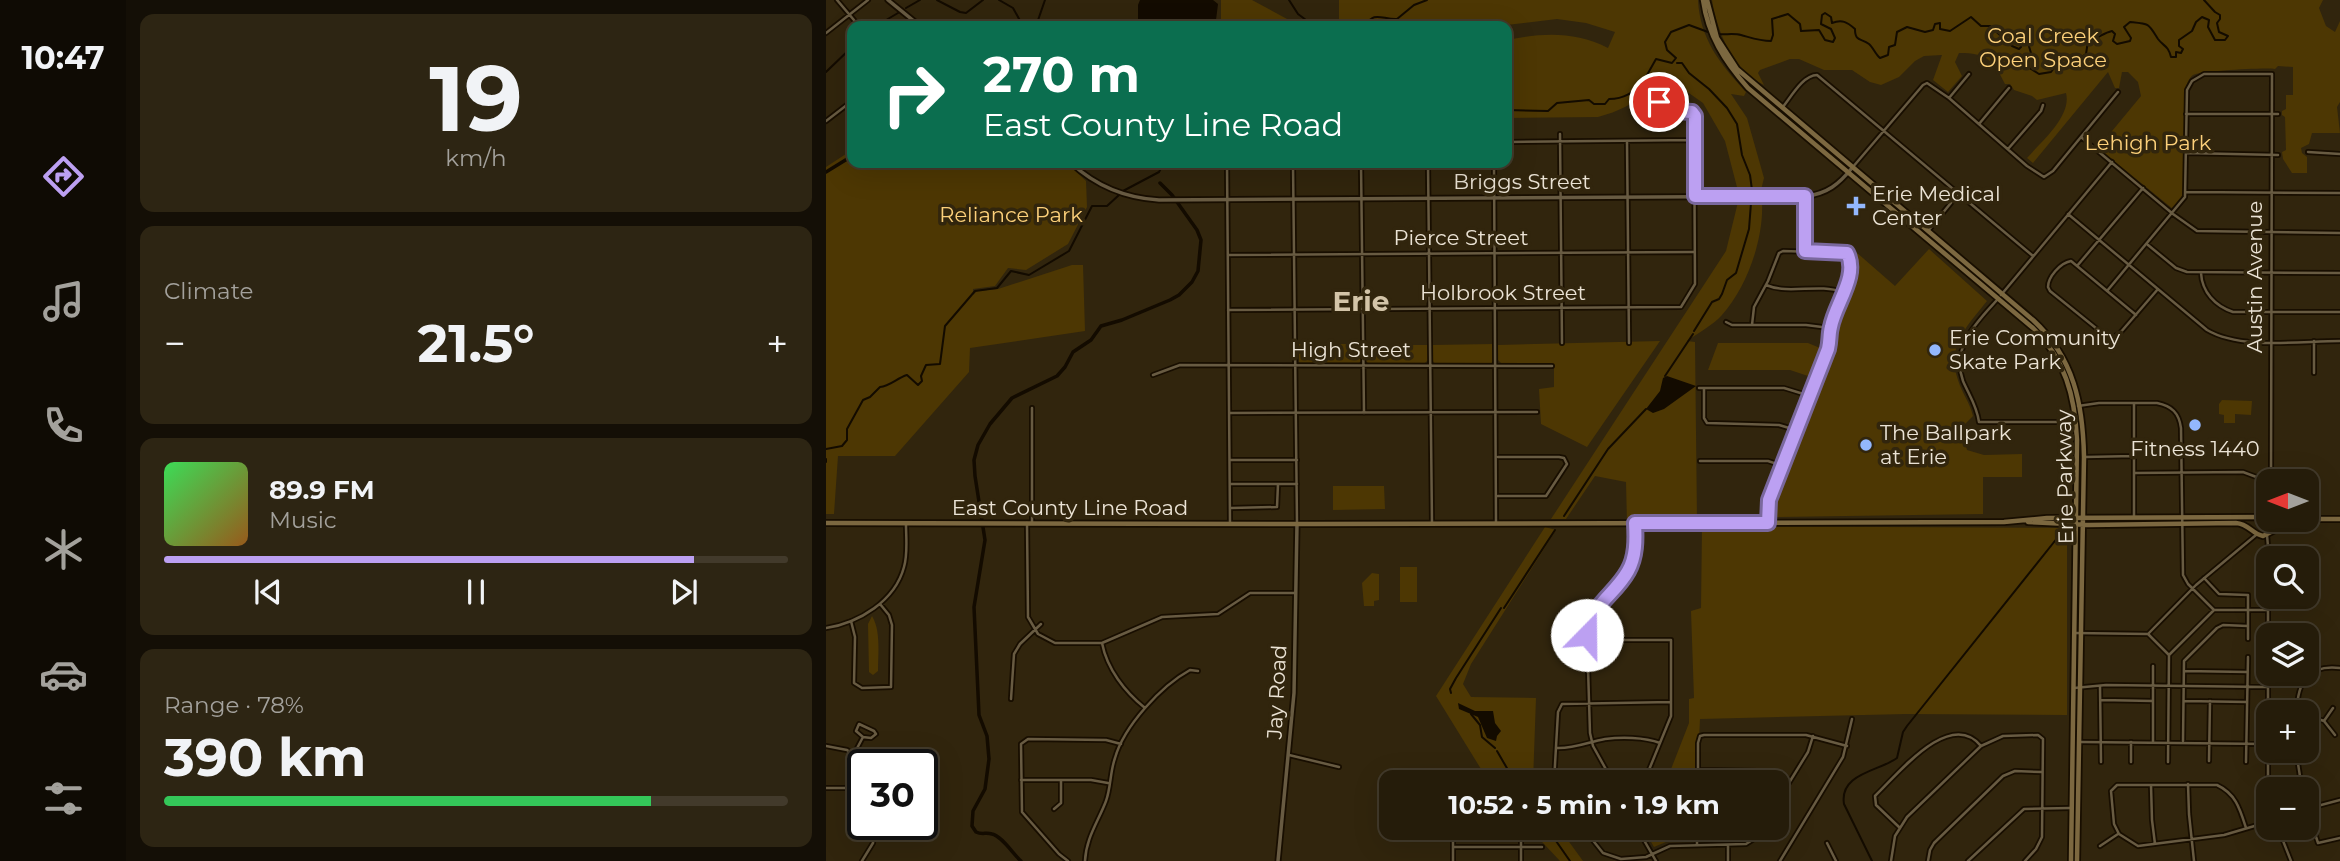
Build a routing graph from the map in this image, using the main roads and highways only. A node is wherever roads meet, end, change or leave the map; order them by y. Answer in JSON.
{"nodes":[{"id":1,"x":1705,"y":0,"type":"edge"},
{"id":2,"x":1721,"y":50,"type":"junction"},
{"id":3,"x":1850,"y":171,"type":"junction"},
{"id":4,"x":2000,"y":296,"type":"junction"},
{"id":5,"x":2078,"y":406,"type":"junction"},
{"id":6,"x":2256,"y":517,"type":"edge"},
{"id":7,"x":2319,"y":519,"type":"edge"},
{"id":8,"x":2340,"y":519,"type":"edge"},
{"id":9,"x":2256,"y":520,"type":"edge"},
{"id":10,"x":2075,"y":521,"type":"junction"},
{"id":11,"x":2182,"y":521,"type":"junction"},
{"id":12,"x":2083,"y":522,"type":"junction"},
{"id":13,"x":826,"y":523,"type":"edge"},
{"id":14,"x":2255,"y":532,"type":"junction"},
{"id":15,"x":2269,"y":533,"type":"edge"},
{"id":16,"x":2076,"y":742,"type":"junction"},
{"id":17,"x":2075,"y":808,"type":"junction"},
{"id":18,"x":2071,"y":861,"type":"edge"},
{"id":19,"x":2077,"y":861,"type":"edge"}],
"edges":[{"from":1,"to":2,"type":"main road","name":"Erie Parkway"},
{"from":2,"to":3,"type":"main road","name":"Erie Parkway"},
{"from":2,"to":3,"type":"main road","name":"Erie Parkway"},
{"from":3,"to":4,"type":"main road","name":"Erie Parkway"},
{"from":3,"to":4,"type":"main road","name":"Erie Parkway"},
{"from":4,"to":5,"type":"main road","name":"Erie Parkway"},
{"from":5,"to":10,"type":"main road","name":"Erie Parkway"},
{"from":5,"to":12,"type":"main road","name":"Erie Parkway"},
{"from":6,"to":11,"type":"main road","name":"East County Line Road"},
{"from":7,"to":8,"type":"main road"},
{"from":9,"to":14,"type":"main road"},
{"from":10,"to":12,"type":"main road","name":"East County Line Road"},
{"from":10,"to":13,"type":"main road","name":"East County Line Road"},
{"from":10,"to":16,"type":"main road","name":"Erie Parkway"},
{"from":11,"to":12,"type":"main road","name":"East County Line Road"},
{"from":11,"to":12,"type":"main road","name":"East County Line Road"},
{"from":11,"to":14,"type":"main road","name":"East County Line Road"},
{"from":12,"to":16,"type":"main road","name":"Erie Parkway"},
{"from":14,"to":15,"type":"main road","name":"East County Line Road"},
{"from":16,"to":17,"type":"main road","name":"Erie Parkway"},
{"from":17,"to":18,"type":"main road","name":"Erie Parkway"},
{"from":17,"to":19,"type":"main road","name":"Erie Parkway"}]}
